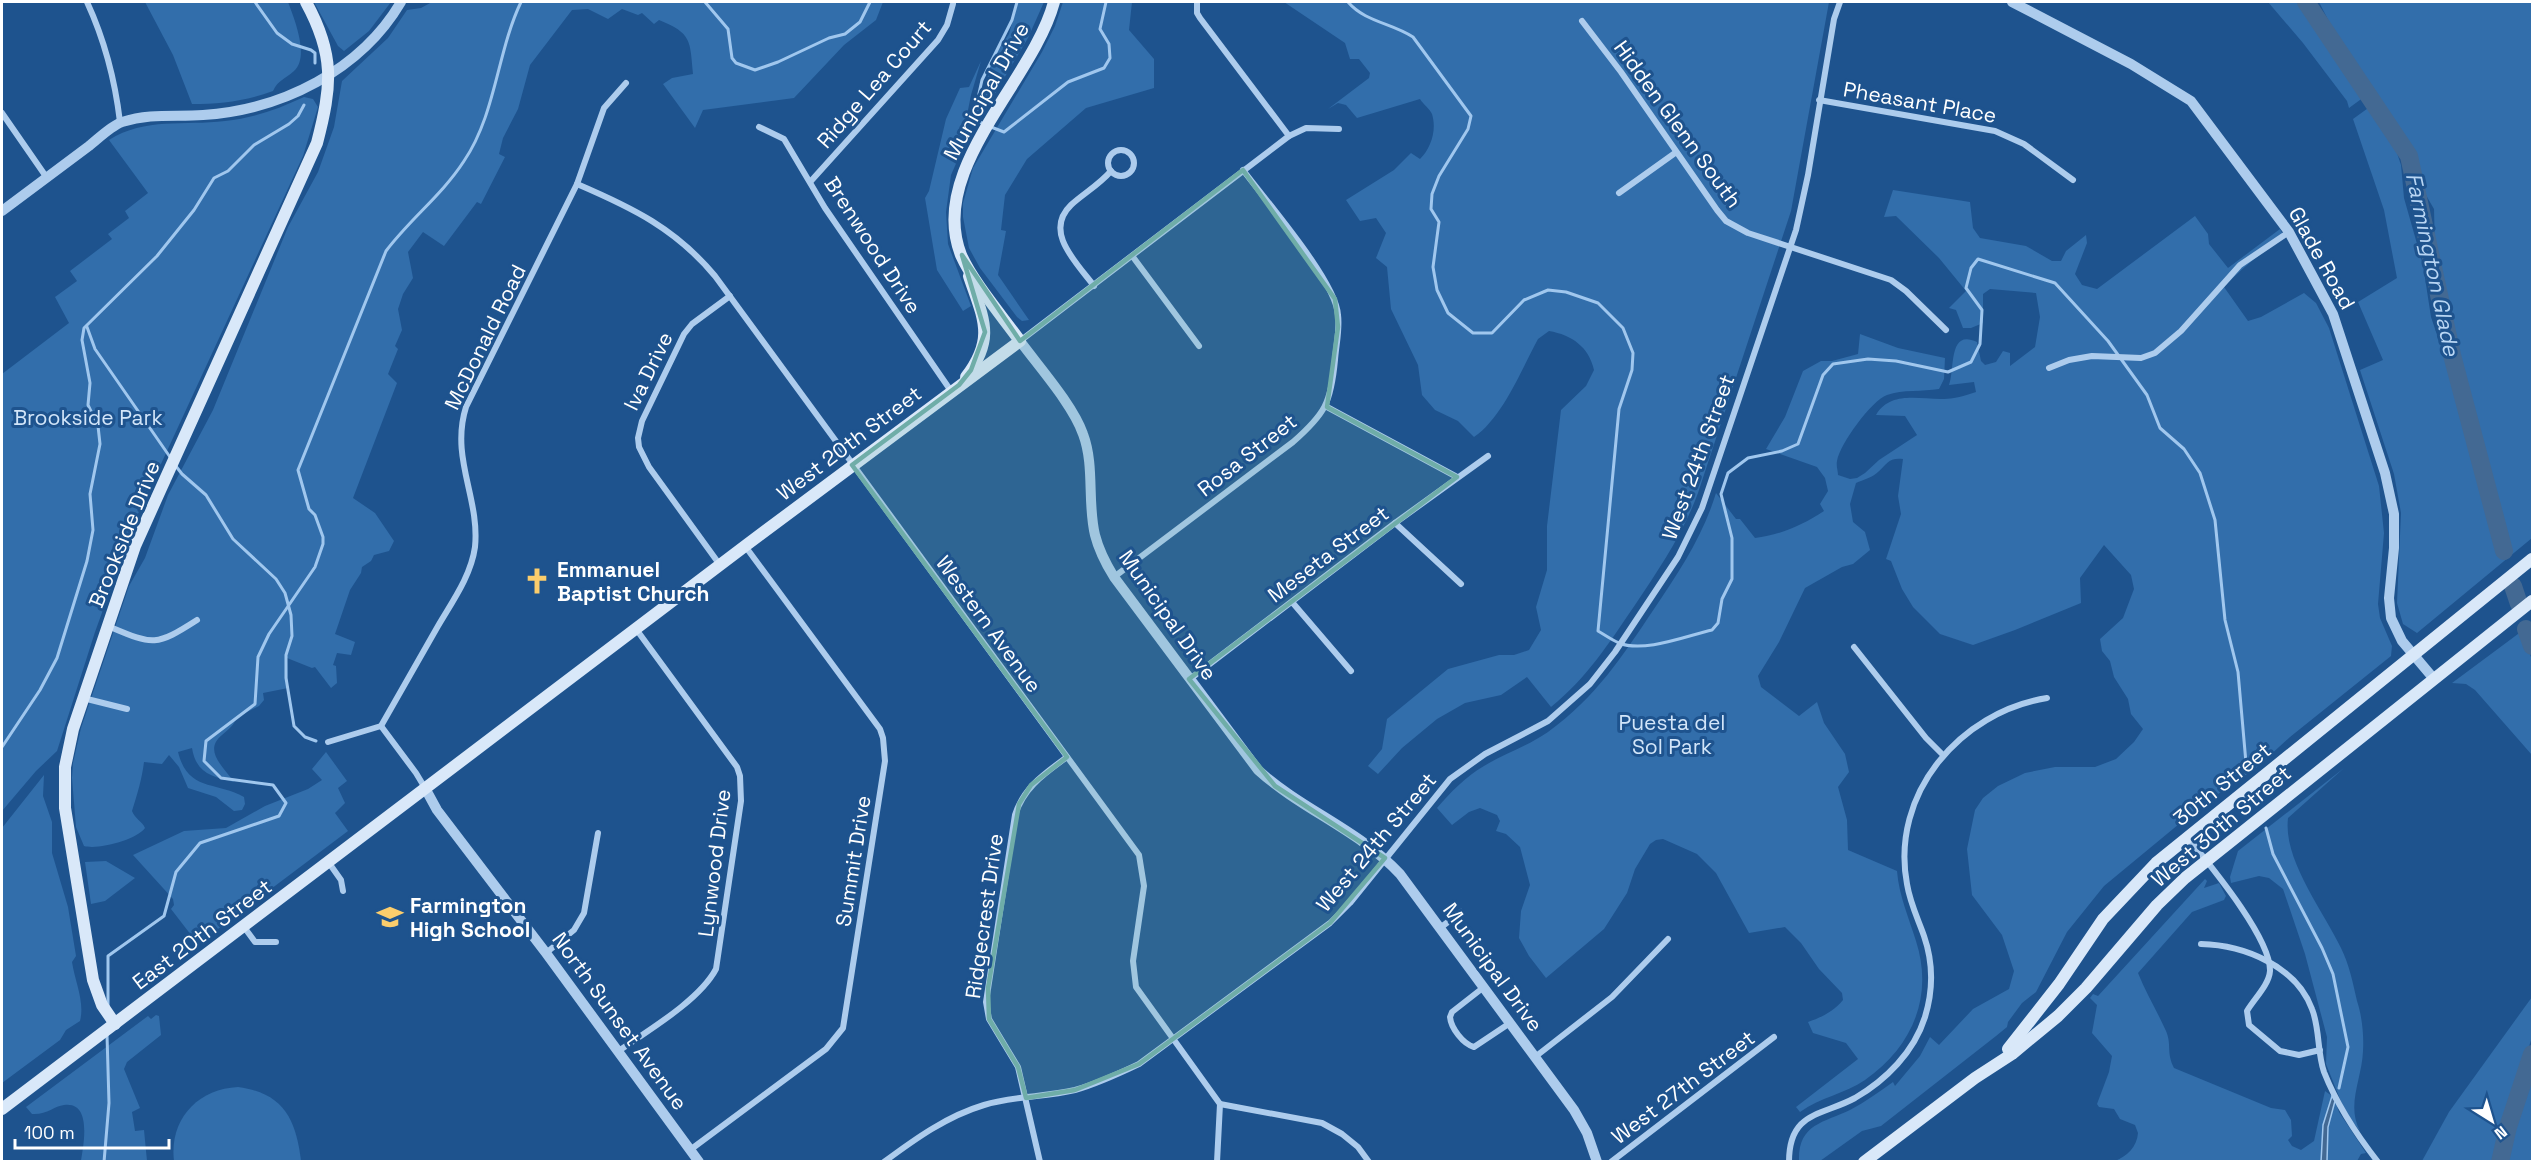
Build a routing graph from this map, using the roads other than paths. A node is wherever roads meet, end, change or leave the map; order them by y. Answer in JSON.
{"nodes":[{"id":1,"x":87,"y":2,"type":"edge"},
{"id":2,"x":306,"y":2,"type":"edge"},
{"id":3,"x":401,"y":2,"type":"edge"},
{"id":4,"x":1054,"y":2,"type":"edge"},
{"id":5,"x":1197,"y":2,"type":"edge"},
{"id":6,"x":1840,"y":2,"type":"edge"},
{"id":7,"x":2012,"y":2,"type":"edge"},
{"id":8,"x":953,"y":4,"type":"dead end"},
{"id":9,"x":1582,"y":21,"type":"dead end"},
{"id":10,"x":329,"y":75,"type":"junction"},
{"id":11,"x":626,"y":83,"type":"dead end"},
{"id":12,"x":1820,"y":100,"type":"junction"},
{"id":13,"x":2,"y":113,"type":"edge"},
{"id":14,"x":120,"y":122,"type":"junction"},
{"id":15,"x":759,"y":127,"type":"dead end"},
{"id":16,"x":1339,"y":129,"type":"dead end"},
{"id":17,"x":1289,"y":136,"type":"junction"},
{"id":18,"x":1675,"y":153,"type":"junction"},
{"id":19,"x":1111,"y":171,"type":"junction"},
{"id":20,"x":1243,"y":171,"type":"junction"},
{"id":21,"x":47,"y":178,"type":"junction"},
{"id":22,"x":2073,"y":180,"type":"dead end"},
{"id":23,"x":811,"y":181,"type":"junction"},
{"id":24,"x":578,"y":184,"type":"junction"},
{"id":25,"x":1619,"y":193,"type":"dead end"},
{"id":26,"x":2,"y":211,"type":"edge"},
{"id":27,"x":2289,"y":232,"type":"junction"},
{"id":28,"x":1791,"y":246,"type":"junction"},
{"id":29,"x":962,"y":255,"type":"junction"},
{"id":30,"x":1133,"y":257,"type":"junction"},
{"id":31,"x":1094,"y":286,"type":"junction"},
{"id":32,"x":730,"y":296,"type":"junction"},
{"id":33,"x":1946,"y":330,"type":"dead end"},
{"id":34,"x":1020,"y":341,"type":"junction"},
{"id":35,"x":1199,"y":346,"type":"dead end"},
{"id":36,"x":2049,"y":368,"type":"dead end"},
{"id":37,"x":955,"y":388,"type":"junction"},
{"id":38,"x":1326,"y":407,"type":"junction"},
{"id":39,"x":1488,"y":456,"type":"dead end"},
{"id":40,"x":852,"y":465,"type":"junction"},
{"id":41,"x":1457,"y":477,"type":"junction"},
{"id":42,"x":1395,"y":523,"type":"junction"},
{"id":43,"x":745,"y":546,"type":"junction"},
{"id":44,"x":2532,"y":560,"type":"edge"},
{"id":45,"x":720,"y":565,"type":"junction"},
{"id":46,"x":1114,"y":577,"type":"junction"},
{"id":47,"x":1461,"y":584,"type":"dead end"},
{"id":48,"x":2532,"y":601,"type":"edge"},
{"id":49,"x":1292,"y":602,"type":"junction"},
{"id":50,"x":197,"y":620,"type":"dead end"},
{"id":51,"x":108,"y":626,"type":"junction"},
{"id":52,"x":636,"y":628,"type":"junction"},
{"id":53,"x":1854,"y":647,"type":"dead end"},
{"id":54,"x":2413,"y":655,"type":"junction"},
{"id":55,"x":1351,"y":670,"type":"dead end"},
{"id":56,"x":1189,"y":679,"type":"junction"},
{"id":57,"x":2434,"y":679,"type":"junction"},
{"id":58,"x":83,"y":698,"type":"junction"},
{"id":59,"x":2047,"y":698,"type":"dead end"},
{"id":60,"x":127,"y":709,"type":"dead end"},
{"id":61,"x":381,"y":726,"type":"junction"},
{"id":62,"x":328,"y":742,"type":"dead end"},
{"id":63,"x":1943,"y":755,"type":"junction"},
{"id":64,"x":1067,"y":757,"type":"junction"},
{"id":65,"x":425,"y":788,"type":"junction"},
{"id":66,"x":598,"y":832,"type":"dead end"},
{"id":67,"x":2187,"y":837,"type":"junction"},
{"id":68,"x":1385,"y":858,"type":"junction"},
{"id":69,"x":2206,"y":861,"type":"junction"},
{"id":70,"x":329,"y":863,"type":"junction"},
{"id":71,"x":343,"y":891,"type":"dead end"},
{"id":72,"x":1461,"y":912,"type":"dead end"},
{"id":73,"x":244,"y":927,"type":"junction"},
{"id":74,"x":1440,"y":928,"type":"junction"},
{"id":75,"x":1668,"y":939,"type":"dead end"},
{"id":76,"x":276,"y":942,"type":"dead end"},
{"id":77,"x":2201,"y":944,"type":"dead end"},
{"id":78,"x":546,"y":953,"type":"junction"},
{"id":79,"x":2269,"y":963,"type":"junction"},
{"id":80,"x":1484,"y":987,"type":"junction"},
{"id":81,"x":1510,"y":1023,"type":"junction"},
{"id":82,"x":115,"y":1024,"type":"junction"},
{"id":83,"x":1774,"y":1037,"type":"dead end"},
{"id":84,"x":1173,"y":1040,"type":"junction"},
{"id":85,"x":2320,"y":1050,"type":"junction"},
{"id":86,"x":617,"y":1053,"type":"junction"},
{"id":87,"x":1535,"y":1057,"type":"junction"},
{"id":88,"x":1975,"y":1078,"type":"junction"},
{"id":89,"x":1026,"y":1098,"type":"junction"},
{"id":90,"x":1220,"y":1104,"type":"junction"},
{"id":91,"x":2,"y":1109,"type":"edge"},
{"id":92,"x":690,"y":1150,"type":"junction"},
{"id":93,"x":699,"y":1161,"type":"edge"},
{"id":94,"x":884,"y":1161,"type":"edge"},
{"id":95,"x":1040,"y":1161,"type":"edge"},
{"id":96,"x":1217,"y":1161,"type":"edge"},
{"id":97,"x":1369,"y":1161,"type":"edge"},
{"id":98,"x":1597,"y":1161,"type":"edge"},
{"id":99,"x":1611,"y":1161,"type":"edge"},
{"id":100,"x":1790,"y":1161,"type":"edge"},
{"id":101,"x":1864,"y":1161,"type":"edge"},
{"id":102,"x":2378,"y":1161,"type":"edge"}],
"edges":[{"from":1,"to":14,"type":"street"},
{"from":2,"to":10,"type":"main road","name":"Brookside Drive"},
{"from":3,"to":10,"type":"street"},
{"from":4,"to":29,"type":"main road","name":"Municipal Drive"},
{"from":5,"to":17,"type":"street"},
{"from":6,"to":12,"type":"street","name":"West 24th Street"},
{"from":7,"to":27,"type":"street","name":"Glade Road"},
{"from":8,"to":23,"type":"street","name":"Ridge Lea Court"},
{"from":9,"to":18,"type":"street","name":"Hidden Glenn South"},
{"from":10,"to":14,"type":"street"},
{"from":10,"to":51,"type":"main road","name":"Brookside Drive"},
{"from":11,"to":24,"type":"street","name":"McDonald Road"},
{"from":12,"to":22,"type":"street","name":"Pheasant Place"},
{"from":12,"to":28,"type":"street","name":"West 24th Street"},
{"from":13,"to":21,"type":"street"},
{"from":14,"to":21,"type":"street"},
{"from":15,"to":23,"type":"street","name":"Brenwood Drive"},
{"from":16,"to":17,"type":"street","name":"West 20th Street"},
{"from":17,"to":20,"type":"street","name":"West 20th Street"},
{"from":18,"to":25,"type":"street"},
{"from":18,"to":28,"type":"street","name":"Hidden Glenn South"},
{"from":19,"to":19,"type":"street"},
{"from":19,"to":31,"type":"street"},
{"from":20,"to":30,"type":"street","name":"West 20th Street"},
{"from":20,"to":38,"type":"street","name":"Rosa Street"},
{"from":21,"to":26,"type":"street"},
{"from":23,"to":37,"type":"street","name":"Brenwood Drive"},
{"from":24,"to":32,"type":"street","name":"Western Avenue"},
{"from":24,"to":61,"type":"street","name":"McDonald Road"},
{"from":27,"to":36,"type":"street"},
{"from":27,"to":54,"type":"street","name":"Glade Road"},
{"from":28,"to":33,"type":"street","name":"Hidden Glenn South"},
{"from":28,"to":68,"type":"street","name":"West 24th Street"},
{"from":29,"to":34,"type":"main road","name":"Municipal Drive"},
{"from":29,"to":37,"type":"main road"},
{"from":30,"to":31,"type":"street","name":"West 20th Street"},
{"from":30,"to":35,"type":"street"},
{"from":31,"to":34,"type":"street","name":"West 20th Street"},
{"from":32,"to":40,"type":"street","name":"Western Avenue"},
{"from":32,"to":45,"type":"street","name":"Iva Drive"},
{"from":34,"to":37,"type":"main road","name":"West 20th Street"},
{"from":34,"to":46,"type":"street","name":"Municipal Drive"},
{"from":37,"to":40,"type":"main road","name":"West 20th Street"},
{"from":38,"to":41,"type":"street"},
{"from":38,"to":46,"type":"street","name":"Rosa Street"},
{"from":39,"to":41,"type":"street","name":"Meseta Street"},
{"from":40,"to":43,"type":"main road","name":"West 20th Street"},
{"from":40,"to":64,"type":"street","name":"Western Avenue"},
{"from":41,"to":42,"type":"street","name":"Meseta Street"},
{"from":42,"to":47,"type":"street"},
{"from":42,"to":49,"type":"street","name":"Meseta Street"},
{"from":43,"to":45,"type":"main road","name":"West 20th Street"},
{"from":43,"to":92,"type":"street","name":"Summit Drive"},
{"from":44,"to":54,"type":"main road","name":"30th Street"},
{"from":45,"to":52,"type":"main road","name":"West 20th Street"},
{"from":46,"to":56,"type":"street","name":"Municipal Drive"},
{"from":48,"to":57,"type":"main road","name":"West 30th Street"},
{"from":49,"to":55,"type":"street"},
{"from":49,"to":56,"type":"street","name":"Meseta Street"},
{"from":50,"to":51,"type":"street"},
{"from":51,"to":58,"type":"main road","name":"Brookside Drive"},
{"from":52,"to":65,"type":"main road","name":"West 20th Street"},
{"from":52,"to":86,"type":"street","name":"Lynwood Drive"},
{"from":53,"to":63,"type":"street"},
{"from":54,"to":57,"type":"street","name":"Glade Road"},
{"from":54,"to":67,"type":"main road","name":"30th Street"},
{"from":56,"to":68,"type":"street","name":"Municipal Drive"},
{"from":57,"to":69,"type":"main road","name":"West 30th Street"},
{"from":58,"to":60,"type":"street"},
{"from":58,"to":82,"type":"main road","name":"Brookside Drive"},
{"from":59,"to":63,"type":"street"},
{"from":61,"to":62,"type":"street"},
{"from":61,"to":65,"type":"street"},
{"from":63,"to":100,"type":"street"},
{"from":64,"to":84,"type":"street","name":"Western Avenue"},
{"from":64,"to":89,"type":"street","name":"Ridgecrest Drive"},
{"from":65,"to":70,"type":"main road","name":"East 20th Street"},
{"from":65,"to":78,"type":"street","name":"North Sunset Avenue"},
{"from":66,"to":78,"type":"street"},
{"from":67,"to":69,"type":"street"},
{"from":67,"to":88,"type":"main road","name":"30th Street"},
{"from":68,"to":74,"type":"street","name":"Municipal Drive"},
{"from":68,"to":84,"type":"street","name":"West 24th Street"},
{"from":69,"to":79,"type":"street"},
{"from":69,"to":88,"type":"main road","name":"West 30th Street"},
{"from":70,"to":71,"type":"street"},
{"from":70,"to":73,"type":"main road","name":"East 20th Street"},
{"from":72,"to":74,"type":"street"},
{"from":73,"to":76,"type":"street"},
{"from":73,"to":82,"type":"main road","name":"East 20th Street"},
{"from":74,"to":80,"type":"street","name":"Municipal Drive"},
{"from":75,"to":87,"type":"street"},
{"from":77,"to":79,"type":"street"},
{"from":78,"to":86,"type":"street","name":"North Sunset Avenue"},
{"from":79,"to":85,"type":"street"},
{"from":79,"to":85,"type":"street"},
{"from":80,"to":81,"type":"street","name":"Municipal Drive"},
{"from":80,"to":81,"type":"street"},
{"from":81,"to":87,"type":"street","name":"Municipal Drive"},
{"from":82,"to":91,"type":"main road","name":"East 20th Street"},
{"from":83,"to":99,"type":"street","name":"West 27th Street"},
{"from":84,"to":89,"type":"street","name":"West 24th Street"},
{"from":84,"to":90,"type":"street","name":"Western Avenue"},
{"from":85,"to":102,"type":"street"},
{"from":86,"to":92,"type":"street","name":"North Sunset Avenue"},
{"from":87,"to":98,"type":"street","name":"Municipal Drive"},
{"from":88,"to":101,"type":"main road","name":"West 30th Street"},
{"from":89,"to":94,"type":"street","name":"West 24th Street"},
{"from":89,"to":95,"type":"street","name":"Ridgecrest Drive"},
{"from":90,"to":96,"type":"street"},
{"from":90,"to":97,"type":"street"},
{"from":92,"to":93,"type":"street","name":"North Sunset Avenue"}]}
